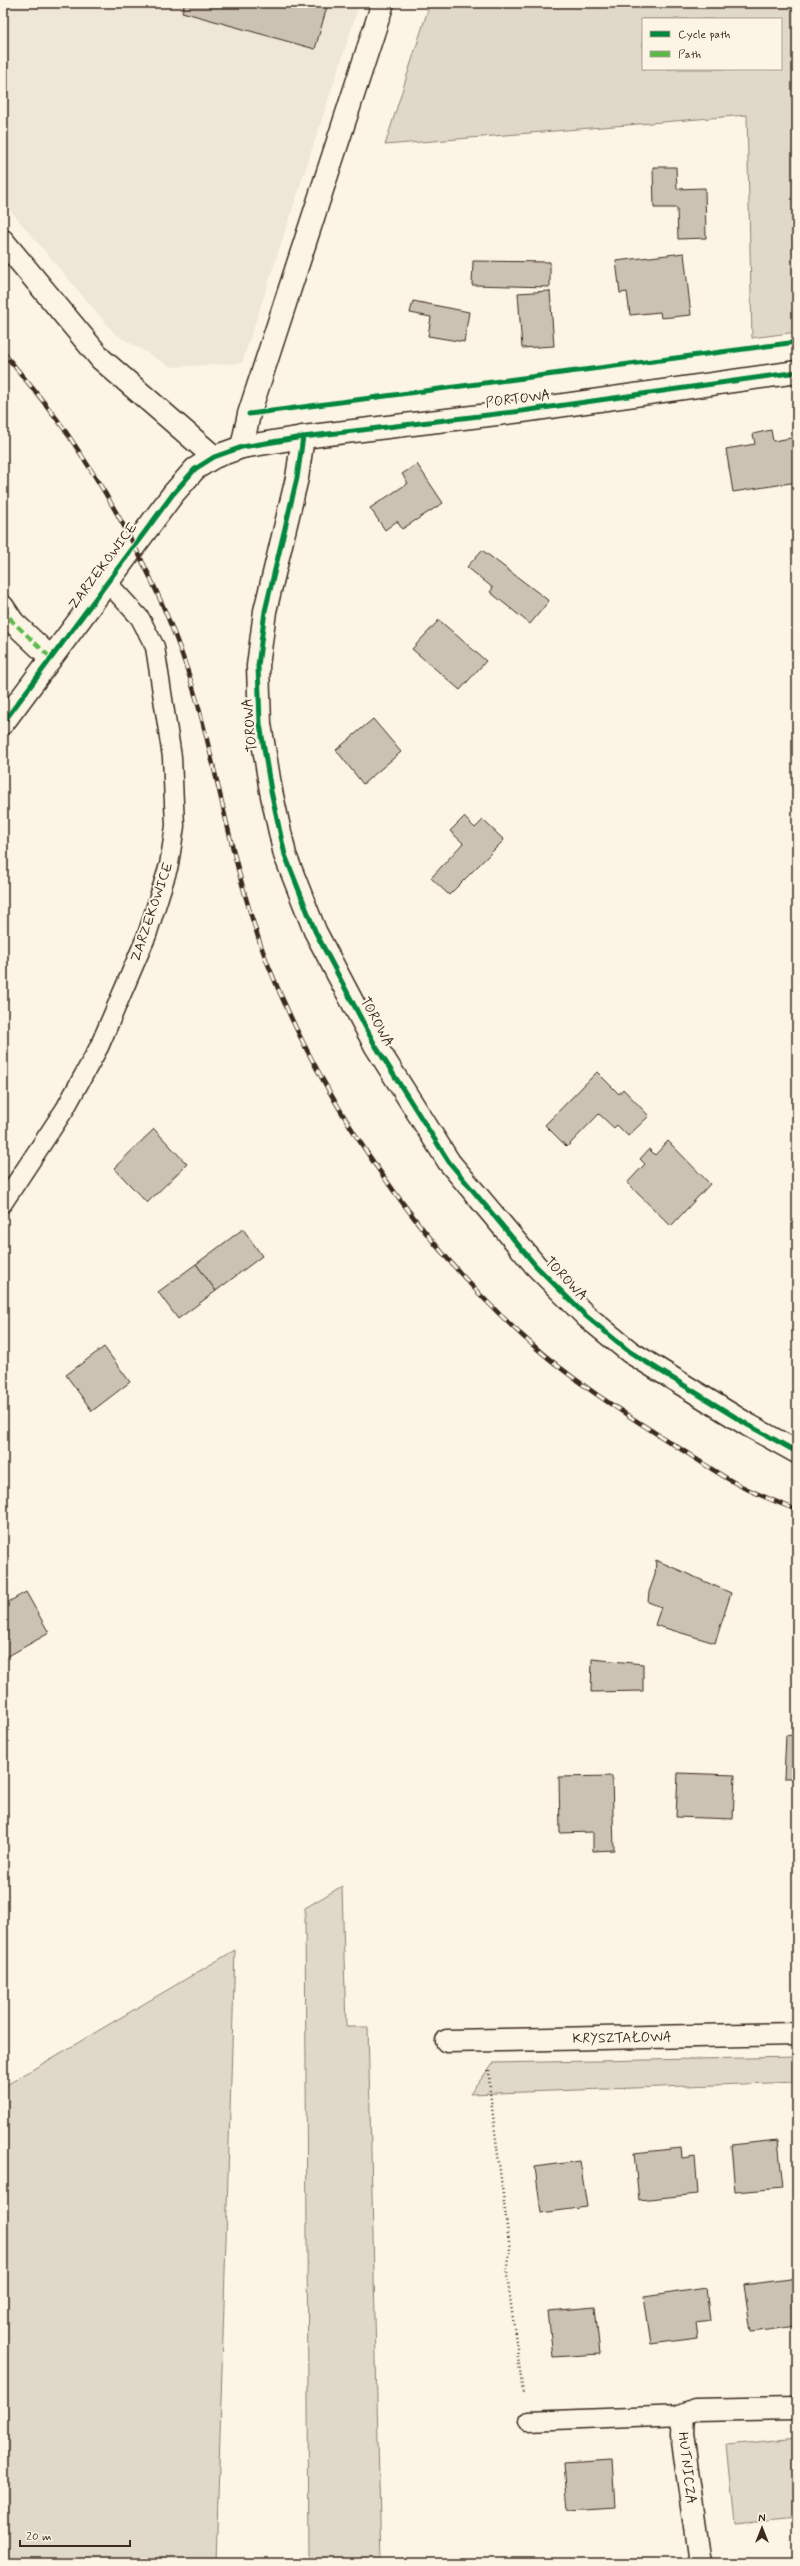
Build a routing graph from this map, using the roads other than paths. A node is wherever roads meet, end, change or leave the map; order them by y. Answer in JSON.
{"nodes":[{"id":1,"x":383,"y":3,"type":"edge"},
{"id":2,"x":3,"y":241,"type":"edge"},
{"id":3,"x":797,"y":372,"type":"edge"},
{"id":4,"x":303,"y":437,"type":"junction"},
{"id":5,"x":242,"y":447,"type":"junction"},
{"id":6,"x":214,"y":457,"type":"junction"},
{"id":7,"x":106,"y":581,"type":"junction"},
{"id":8,"x":3,"y":607,"type":"edge"},
{"id":9,"x":50,"y":657,"type":"junction"},
{"id":10,"x":3,"y":723,"type":"edge"},
{"id":11,"x":3,"y":1203,"type":"edge"},
{"id":12,"x":797,"y":1452,"type":"edge"},
{"id":13,"x":797,"y":2034,"type":"edge"},
{"id":14,"x":447,"y":2041,"type":"dead end"},
{"id":15,"x":797,"y":2408,"type":"edge"},
{"id":16,"x":683,"y":2415,"type":"junction"},
{"id":17,"x":528,"y":2421,"type":"road end"},
{"id":18,"x":700,"y":2563,"type":"edge"}],
"edges":[{"from":1,"to":5,"type":"street"},
{"from":2,"to":6,"type":"street"},
{"from":3,"to":4,"type":"street","name":"PORTOWA"},
{"from":4,"to":5,"type":"street","name":"PORTOWA"},
{"from":4,"to":12,"type":"street","name":"TOROWA"},
{"from":5,"to":6,"type":"street","name":"ZARZEKOWICE"},
{"from":6,"to":7,"type":"street","name":"ZARZEKOWICE"},
{"from":7,"to":9,"type":"street","name":"ZARZEKOWICE"},
{"from":7,"to":11,"type":"lane","name":"ZARZEKOWICE"},
{"from":8,"to":9,"type":"street"},
{"from":9,"to":10,"type":"street","name":"ZARZEKOWICE"},
{"from":13,"to":14,"type":"street","name":"KRYSZTAŁOWA"},
{"from":15,"to":16,"type":"street","name":"HUTNICZA"},
{"from":16,"to":17,"type":"lane"},
{"from":16,"to":18,"type":"street","name":"HUTNICZA"}]}
